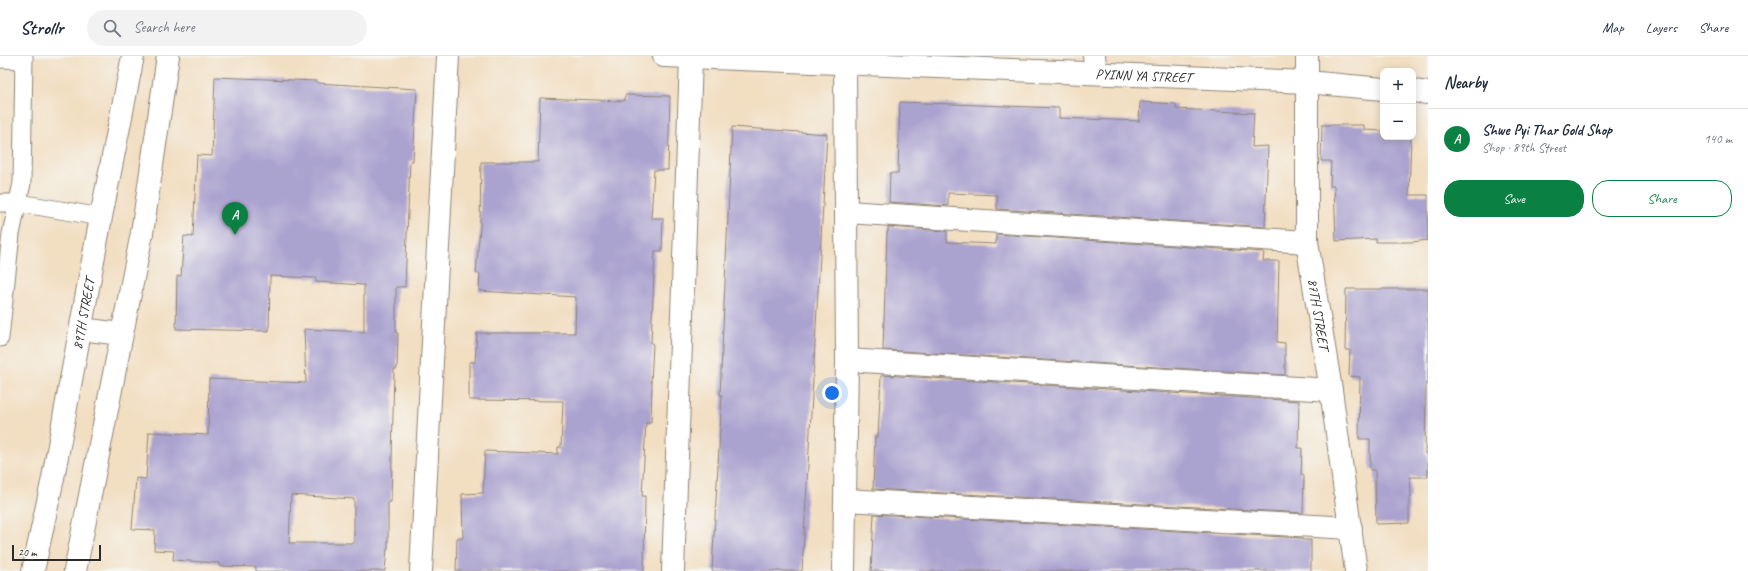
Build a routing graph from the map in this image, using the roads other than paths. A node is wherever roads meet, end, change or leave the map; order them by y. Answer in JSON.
{"nodes":[{"id":1,"x":133,"y":56,"type":"edge"},
{"id":2,"x":168,"y":56,"type":"edge"},
{"id":3,"x":448,"y":56,"type":"edge"},
{"id":4,"x":664,"y":56,"type":"edge"},
{"id":5,"x":1307,"y":56,"type":"edge"},
{"id":6,"x":24,"y":58,"type":"edge"},
{"id":7,"x":691,"y":58,"type":"junction"},
{"id":8,"x":717,"y":58,"type":"edge"},
{"id":9,"x":0,"y":59,"type":"edge"},
{"id":10,"x":845,"y":62,"type":"junction"},
{"id":11,"x":1095,"y":65,"type":"edge"},
{"id":12,"x":1307,"y":82,"type":"junction"},
{"id":13,"x":1380,"y":89,"type":"edge"},
{"id":14,"x":1416,"y":92,"type":"edge"},
{"id":15,"x":1428,"y":93,"type":"edge"},
{"id":16,"x":0,"y":203,"type":"edge"},
{"id":17,"x":19,"y":203,"type":"junction"},
{"id":18,"x":847,"y":212,"type":"junction"},
{"id":19,"x":101,"y":217,"type":"junction"},
{"id":20,"x":1307,"y":242,"type":"junction"},
{"id":21,"x":80,"y":329,"type":"junction"},
{"id":22,"x":121,"y":334,"type":"junction"},
{"id":23,"x":0,"y":338,"type":"edge"},
{"id":24,"x":847,"y":360,"type":"junction"},
{"id":25,"x":1331,"y":390,"type":"junction"},
{"id":26,"x":844,"y":500,"type":"junction"},
{"id":27,"x":1351,"y":528,"type":"junction"},
{"id":28,"x":33,"y":571,"type":"edge"},
{"id":29,"x":75,"y":571,"type":"edge"},
{"id":30,"x":421,"y":571,"type":"edge"},
{"id":31,"x":673,"y":571,"type":"edge"},
{"id":32,"x":844,"y":571,"type":"edge"},
{"id":33,"x":1356,"y":571,"type":"edge"}],
"edges":[{"from":1,"to":19,"type":"street","name":"89TH STREET"},
{"from":2,"to":22,"type":"street"},
{"from":3,"to":30,"type":"street"},
{"from":4,"to":7,"type":"street","name":"PYINN YA STREET"},
{"from":5,"to":12,"type":"street","name":"87TH STREET"},
{"from":6,"to":9,"type":"lane"},
{"from":6,"to":17,"type":"lane"},
{"from":7,"to":8,"type":"street","name":"PYINN YA STREET"},
{"from":7,"to":31,"type":"street"},
{"from":8,"to":10,"type":"street","name":"PYINN YA STREET"},
{"from":10,"to":11,"type":"street","name":"PYINN YA STREET"},
{"from":10,"to":18,"type":"street"},
{"from":11,"to":12,"type":"street","name":"PYINN YA STREET"},
{"from":12,"to":13,"type":"street","name":"PYINN YA STREET"},
{"from":12,"to":20,"type":"street","name":"87TH STREET"},
{"from":14,"to":15,"type":"street"},
{"from":16,"to":17,"type":"lane"},
{"from":17,"to":19,"type":"lane"},
{"from":17,"to":23,"type":"lane"},
{"from":18,"to":20,"type":"street"},
{"from":18,"to":24,"type":"street"},
{"from":19,"to":21,"type":"street","name":"89TH STREET"},
{"from":20,"to":25,"type":"street","name":"87TH STREET"},
{"from":21,"to":22,"type":"street"},
{"from":21,"to":28,"type":"street","name":"89TH STREET"},
{"from":22,"to":29,"type":"street"},
{"from":24,"to":25,"type":"street"},
{"from":24,"to":26,"type":"street"},
{"from":25,"to":27,"type":"street","name":"87TH STREET"},
{"from":26,"to":27,"type":"street"},
{"from":26,"to":32,"type":"street"},
{"from":27,"to":33,"type":"street","name":"87TH STREET"}]}
